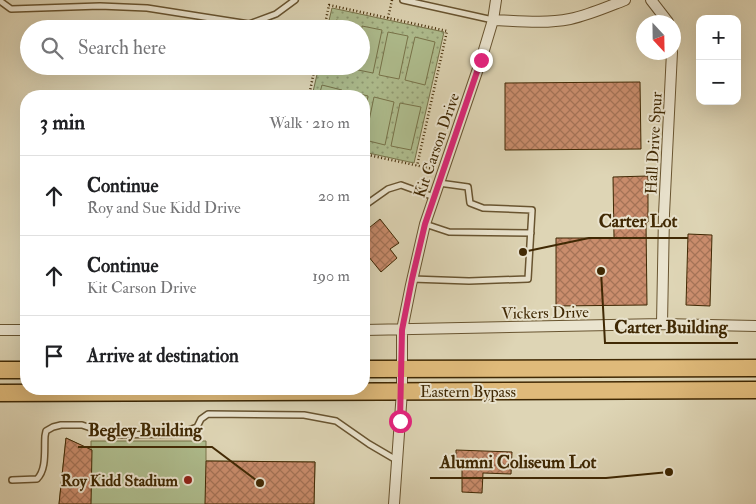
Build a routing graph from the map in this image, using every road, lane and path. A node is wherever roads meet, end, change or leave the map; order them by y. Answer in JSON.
{"nodes":[{"id":1,"x":295,"y":0,"type":"edge"},
{"id":2,"x":392,"y":0,"type":"edge"},
{"id":3,"x":403,"y":0,"type":"edge"},
{"id":4,"x":496,"y":0,"type":"edge"},
{"id":5,"x":625,"y":0,"type":"edge"},
{"id":6,"x":651,"y":0,"type":"edge"},
{"id":7,"x":0,"y":1,"type":"edge"},
{"id":8,"x":663,"y":15,"type":"edge"},
{"id":9,"x":388,"y":18,"type":"junction"},
{"id":10,"x":224,"y":20,"type":"edge"},
{"id":11,"x":260,"y":20,"type":"edge"},
{"id":12,"x":326,"y":20,"type":"edge"},
{"id":13,"x":493,"y":20,"type":"junction"},
{"id":14,"x":672,"y":60,"type":"edge"},
{"id":15,"x":313,"y":75,"type":"edge"},
{"id":16,"x":310,"y":90,"type":"edge"},
{"id":17,"x":370,"y":155,"type":"edge"},
{"id":18,"x":417,"y":166,"type":"junction"},
{"id":19,"x":435,"y":170,"type":"dead end"},
{"id":20,"x":439,"y":183,"type":"junction"},
{"id":21,"x":434,"y":197,"type":"junction"},
{"id":22,"x":370,"y":202,"type":"edge"},
{"id":23,"x":425,"y":224,"type":"junction"},
{"id":24,"x":531,"y":233,"type":"junction"},
{"id":25,"x":412,"y":279,"type":"junction"},
{"id":26,"x":662,"y":324,"type":"junction"},
{"id":27,"x":756,"y":326,"type":"edge"},
{"id":28,"x":0,"y":330,"type":"edge"},
{"id":29,"x":20,"y":330,"type":"edge"},
{"id":30,"x":370,"y":330,"type":"edge"},
{"id":31,"x":402,"y":330,"type":"junction"},
{"id":32,"x":402,"y":368,"type":"junction"},
{"id":33,"x":756,"y":368,"type":"edge"},
{"id":34,"x":370,"y":369,"type":"edge"},
{"id":35,"x":0,"y":370,"type":"edge"},
{"id":36,"x":20,"y":370,"type":"edge"},
{"id":37,"x":756,"y":390,"type":"edge"},
{"id":38,"x":370,"y":391,"type":"edge"},
{"id":39,"x":402,"y":391,"type":"junction"},
{"id":40,"x":0,"y":393,"type":"edge"},
{"id":41,"x":20,"y":393,"type":"edge"},
{"id":42,"x":398,"y":461,"type":"junction"},
{"id":43,"x":12,"y":480,"type":"dead end"},
{"id":44,"x":394,"y":504,"type":"edge"}],
"edges":[{"from":1,"to":11,"type":"lane"},
{"from":2,"to":9,"type":"path"},
{"from":3,"to":13,"type":"lane"},
{"from":4,"to":13,"type":"street","name":"Kit Carson Drive"},
{"from":5,"to":13,"type":"street"},
{"from":6,"to":8,"type":"street"},
{"from":7,"to":10,"type":"lane"},
{"from":9,"to":12,"type":"path"},
{"from":9,"to":18,"type":"path"},
{"from":13,"to":20,"type":"street","name":"Kit Carson Drive"},
{"from":14,"to":26,"type":"street","name":"Hall Drive Spur"},
{"from":15,"to":16,"type":"path"},
{"from":17,"to":18,"type":"path"},
{"from":18,"to":19,"type":"path"},
{"from":20,"to":21,"type":"street","name":"Kit Carson Drive"},
{"from":20,"to":24,"type":"lane"},
{"from":21,"to":22,"type":"lane"},
{"from":21,"to":23,"type":"street","name":"Kit Carson Drive"},
{"from":23,"to":24,"type":"lane"},
{"from":23,"to":25,"type":"street","name":"Kit Carson Drive"},
{"from":24,"to":25,"type":"lane"},
{"from":25,"to":31,"type":"street","name":"Kit Carson Drive"},
{"from":26,"to":27,"type":"street","name":"Vickers Drive"},
{"from":26,"to":31,"type":"street","name":"Vickers Drive"},
{"from":28,"to":29,"type":"street"},
{"from":30,"to":31,"type":"street","name":"Vickers Drive"},
{"from":31,"to":32,"type":"street","name":"Kit Carson Drive"},
{"from":32,"to":33,"type":"main road","name":"Eastern Bypass"},
{"from":32,"to":34,"type":"main road","name":"Eastern Bypass"},
{"from":32,"to":39,"type":"street","name":"Kit Carson Drive"},
{"from":35,"to":36,"type":"main road"},
{"from":37,"to":39,"type":"main road","name":"Eastern Bypass"},
{"from":38,"to":39,"type":"main road","name":"Eastern Bypass"},
{"from":39,"to":42,"type":"street","name":"Kit Carson Drive"},
{"from":40,"to":41,"type":"main road","name":"Eastern Bypass"},
{"from":42,"to":43,"type":"lane"},
{"from":42,"to":44,"type":"street","name":"Kit Carson Drive"}]}
